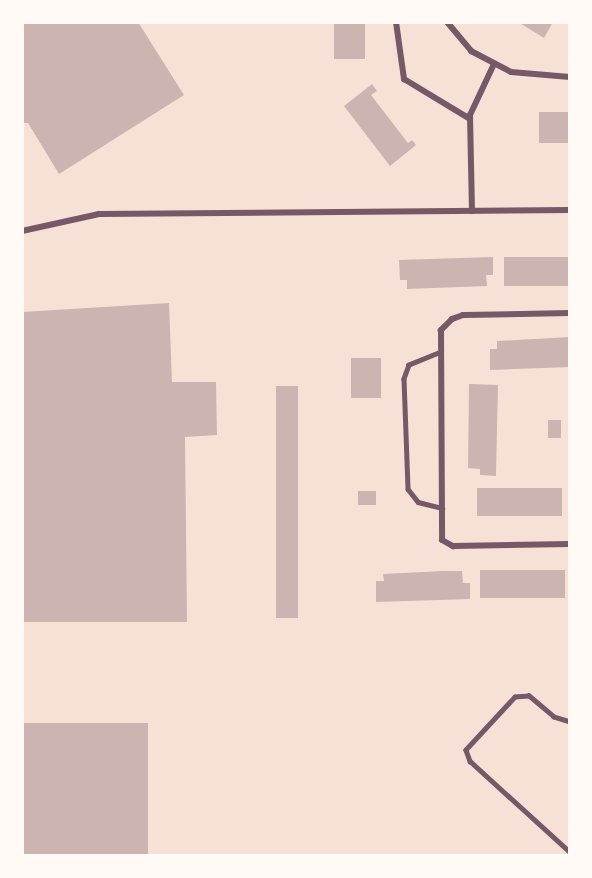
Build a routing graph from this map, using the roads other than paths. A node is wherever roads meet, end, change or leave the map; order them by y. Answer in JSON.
{"nodes":[{"id":1,"x":396,"y":22,"type":"edge"},
{"id":2,"x":447,"y":22,"type":"edge"},
{"id":3,"x":494,"y":64,"type":"junction"},
{"id":4,"x":570,"y":78,"type":"edge"},
{"id":5,"x":470,"y":119,"type":"junction"},
{"id":6,"x":570,"y":210,"type":"edge"},
{"id":7,"x":472,"y":211,"type":"junction"},
{"id":8,"x":22,"y":231,"type":"edge"},
{"id":9,"x":570,"y":313,"type":"edge"},
{"id":10,"x":441,"y":352,"type":"junction"},
{"id":11,"x":442,"y":508,"type":"junction"},
{"id":12,"x":570,"y":544,"type":"edge"},
{"id":13,"x":570,"y":722,"type":"edge"},
{"id":14,"x":570,"y":852,"type":"edge"}],
"edges":[{"from":1,"to":5,"type":"street"},
{"from":2,"to":3,"type":"street"},
{"from":3,"to":4,"type":"street"},
{"from":3,"to":5,"type":"street"},
{"from":5,"to":7,"type":"street"},
{"from":6,"to":7,"type":"street"},
{"from":7,"to":8,"type":"street"},
{"from":9,"to":10,"type":"street"},
{"from":10,"to":11,"type":"street"},
{"from":10,"to":11,"type":"lane"},
{"from":11,"to":12,"type":"street"},
{"from":13,"to":14,"type":"lane"}]}
